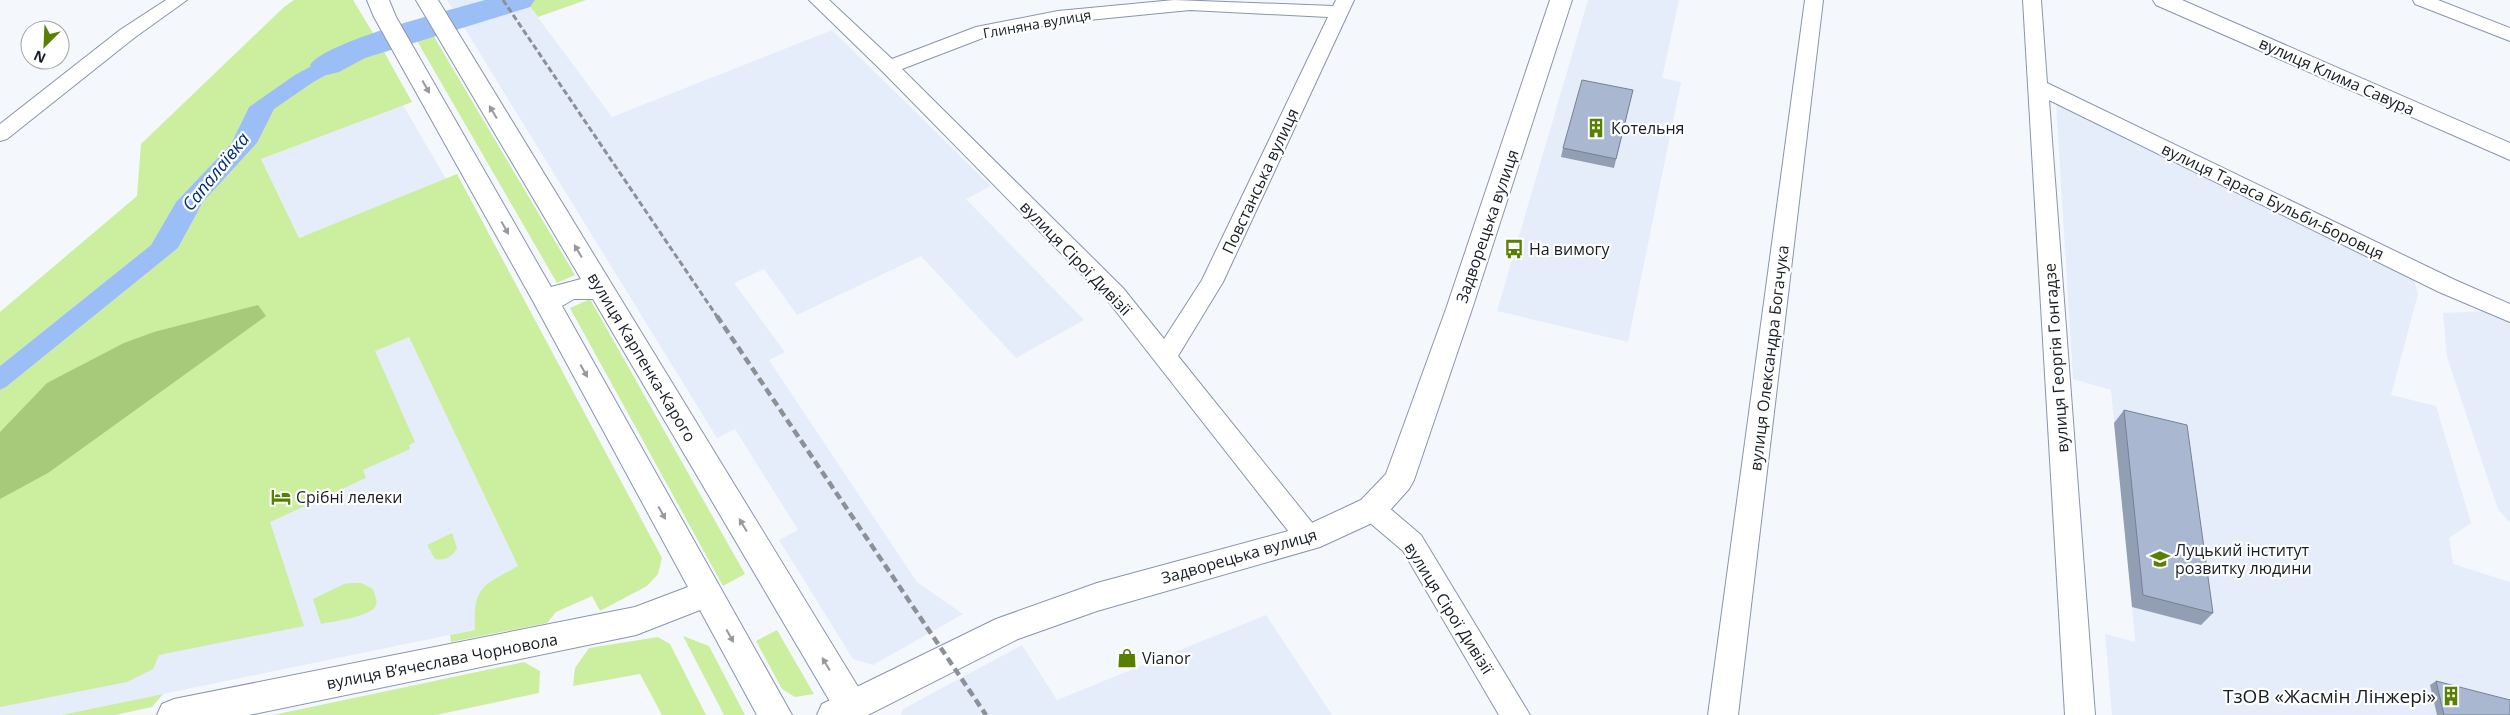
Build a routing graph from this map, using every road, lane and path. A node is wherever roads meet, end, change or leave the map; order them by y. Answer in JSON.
{"nodes":[{"id":1,"x":178,"y":0,"type":"edge"},
{"id":2,"x":818,"y":0,"type":"edge"},
{"id":3,"x":1561,"y":0,"type":"edge"},
{"id":4,"x":1814,"y":0,"type":"edge"},
{"id":5,"x":2032,"y":0,"type":"edge"},
{"id":6,"x":2164,"y":0,"type":"edge"},
{"id":7,"x":2422,"y":0,"type":"edge"},
{"id":8,"x":427,"y":1,"type":"edge"},
{"id":9,"x":1342,"y":6,"type":"edge"},
{"id":10,"x":381,"y":8,"type":"edge"},
{"id":11,"x":2510,"y":35,"type":"edge"},
{"id":12,"x":889,"y":67,"type":"junction"},
{"id":13,"x":2037,"y":86,"type":"junction"},
{"id":14,"x":0,"y":134,"type":"edge"},
{"id":15,"x":2510,"y":152,"type":"edge"},
{"id":16,"x":603,"y":292,"type":"junction"},
{"id":17,"x":547,"y":303,"type":"junction"},
{"id":18,"x":2510,"y":314,"type":"edge"},
{"id":19,"x":1165,"y":357,"type":"junction"},
{"id":20,"x":1372,"y":509,"type":"junction"},
{"id":21,"x":1309,"y":538,"type":"junction"},
{"id":22,"x":706,"y":594,"type":"junction"},
{"id":23,"x":847,"y":712,"type":"edge"},
{"id":24,"x":174,"y":715,"type":"edge"},
{"id":25,"x":775,"y":715,"type":"edge"},
{"id":26,"x":1515,"y":715,"type":"edge"},
{"id":27,"x":1722,"y":715,"type":"edge"},
{"id":28,"x":2080,"y":715,"type":"edge"}],
"edges":[{"from":1,"to":14,"type":"street"},
{"from":2,"to":12,"type":"street","name":"вулиця Сірої Дивізії"},
{"from":3,"to":20,"type":"street","name":"Задворецька вулиця"},
{"from":4,"to":27,"type":"street","name":"вулиця Олександра Богачука"},
{"from":5,"to":13,"type":"street","name":"вулиця Георгія Гонгадзе"},
{"from":6,"to":15,"type":"street","name":"вулиця Клима Савура"},
{"from":7,"to":11,"type":"street"},
{"from":16,"to":8,"type":"street","name":"вулиця Карпенка-Карого","one_way":true},
{"from":9,"to":12,"type":"street","name":"Глиняна вулиця"},
{"from":9,"to":19,"type":"street","name":"Повстанська вулиця"},
{"from":10,"to":17,"type":"street","one_way":true},
{"from":12,"to":19,"type":"street","name":"вулиця Сірої Дивізії"},
{"from":13,"to":18,"type":"street","name":"вулиця Тараса Бульби-Боровця"},
{"from":13,"to":28,"type":"street","name":"вулиця Георгія Гонгадзе"},
{"from":16,"to":17,"type":"street"},
{"from":23,"to":16,"type":"street","name":"вулиця Карпенка-Карого","one_way":true},
{"from":17,"to":22,"type":"street","one_way":true},
{"from":19,"to":21,"type":"street","name":"вулиця Сірої Дивізії"},
{"from":20,"to":21,"type":"street","name":"Задворецька вулиця"},
{"from":20,"to":26,"type":"street","name":"вулиця Сірої Дивізії"},
{"from":21,"to":23,"type":"street","name":"Задворецька вулиця"},
{"from":22,"to":24,"type":"street","name":"вулиця Вʼячеслава Чорновола"},
{"from":22,"to":25,"type":"street","one_way":true}]}
